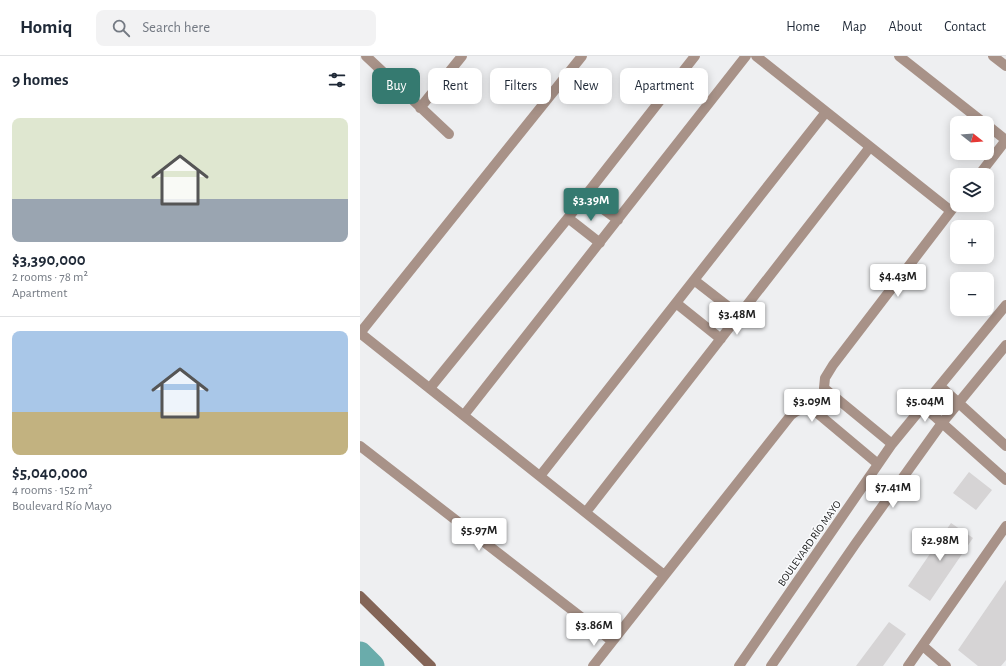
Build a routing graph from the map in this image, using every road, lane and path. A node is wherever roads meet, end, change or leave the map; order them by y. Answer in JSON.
{"nodes":[{"id":1,"x":366,"y":56,"type":"edge"},
{"id":2,"x":462,"y":56,"type":"edge"},
{"id":3,"x":582,"y":56,"type":"edge"},
{"id":4,"x":694,"y":56,"type":"edge"},
{"id":5,"x":746,"y":56,"type":"edge"},
{"id":6,"x":756,"y":56,"type":"edge"},
{"id":7,"x":899,"y":56,"type":"edge"},
{"id":8,"x":993,"y":56,"type":"edge"},
{"id":9,"x":1006,"y":66,"type":"edge"},
{"id":10,"x":420,"y":108,"type":"junction"},
{"id":11,"x":826,"y":112,"type":"junction"},
{"id":12,"x":975,"y":116,"type":"edge"},
{"id":13,"x":994,"y":131,"type":"edge"},
{"id":14,"x":449,"y":134,"type":"dead end"},
{"id":15,"x":1006,"y":140,"type":"edge"},
{"id":16,"x":870,"y":147,"type":"junction"},
{"id":17,"x":984,"y":168,"type":"edge"},
{"id":18,"x":585,"y":196,"type":"junction"},
{"id":19,"x":950,"y":204,"type":"edge"},
{"id":20,"x":950,"y":212,"type":"edge"},
{"id":21,"x":568,"y":218,"type":"junction"},
{"id":22,"x":618,"y":220,"type":"junction"},
{"id":23,"x":600,"y":243,"type":"junction"},
{"id":24,"x":694,"y":280,"type":"junction"},
{"id":25,"x":676,"y":303,"type":"junction"},
{"id":26,"x":1006,"y":306,"type":"edge"},
{"id":27,"x":739,"y":315,"type":"junction"},
{"id":28,"x":360,"y":333,"type":"edge"},
{"id":29,"x":721,"y":339,"type":"junction"},
{"id":30,"x":1006,"y":345,"type":"edge"},
{"id":31,"x":940,"y":386,"type":"junction"},
{"id":32,"x":430,"y":388,"type":"junction"},
{"id":33,"x":958,"y":402,"type":"junction"},
{"id":34,"x":923,"y":406,"type":"junction"},
{"id":35,"x":464,"y":415,"type":"junction"},
{"id":36,"x":942,"y":423,"type":"junction"},
{"id":37,"x":892,"y":444,"type":"junction"},
{"id":38,"x":360,"y":446,"type":"edge"},
{"id":39,"x":1006,"y":446,"type":"edge"},
{"id":40,"x":878,"y":464,"type":"junction"},
{"id":41,"x":540,"y":476,"type":"junction"},
{"id":42,"x":1006,"y":480,"type":"edge"},
{"id":43,"x":586,"y":512,"type":"junction"},
{"id":44,"x":1006,"y":526,"type":"edge"},
{"id":45,"x":664,"y":575,"type":"junction"},
{"id":46,"x":360,"y":596,"type":"edge"},
{"id":47,"x":612,"y":641,"type":"junction"},
{"id":48,"x":923,"y":646,"type":"junction"},
{"id":49,"x":431,"y":666,"type":"edge"},
{"id":50,"x":593,"y":666,"type":"edge"},
{"id":51,"x":739,"y":666,"type":"edge"},
{"id":52,"x":771,"y":666,"type":"edge"},
{"id":53,"x":908,"y":666,"type":"edge"},
{"id":54,"x":946,"y":666,"type":"edge"}],
"edges":[{"from":1,"to":10,"type":"street"},
{"from":2,"to":10,"type":"street"},
{"from":3,"to":28,"type":"street"},
{"from":4,"to":18,"type":"street"},
{"from":5,"to":22,"type":"street"},
{"from":6,"to":11,"type":"street"},
{"from":7,"to":12,"type":"street"},
{"from":8,"to":9,"type":"street"},
{"from":10,"to":14,"type":"street"},
{"from":11,"to":16,"type":"street"},
{"from":11,"to":24,"type":"street"},
{"from":13,"to":15,"type":"street"},
{"from":15,"to":17,"type":"street"},
{"from":16,"to":19,"type":"street"},
{"from":16,"to":27,"type":"street"},
{"from":18,"to":21,"type":"street"},
{"from":18,"to":22,"type":"street"},
{"from":20,"to":37,"type":"street"},
{"from":21,"to":23,"type":"street"},
{"from":21,"to":32,"type":"street"},
{"from":22,"to":23,"type":"street"},
{"from":23,"to":35,"type":"street"},
{"from":24,"to":25,"type":"street"},
{"from":24,"to":27,"type":"street"},
{"from":25,"to":29,"type":"street"},
{"from":25,"to":41,"type":"street"},
{"from":26,"to":31,"type":"street","name":"BOULEVARD RÍO MAYO"},
{"from":27,"to":29,"type":"street"},
{"from":28,"to":32,"type":"street"},
{"from":29,"to":43,"type":"street"},
{"from":30,"to":33,"type":"street"},
{"from":31,"to":33,"type":"street"},
{"from":31,"to":34,"type":"street","name":"BOULEVARD RÍO MAYO"},
{"from":32,"to":35,"type":"street"},
{"from":33,"to":36,"type":"street"},
{"from":33,"to":39,"type":"street"},
{"from":34,"to":36,"type":"street"},
{"from":34,"to":37,"type":"street","name":"BOULEVARD RÍO MAYO"},
{"from":35,"to":41,"type":"street"},
{"from":36,"to":42,"type":"street"},
{"from":36,"to":52,"type":"street"},
{"from":37,"to":40,"type":"street","name":"BOULEVARD RÍO MAYO"},
{"from":38,"to":47,"type":"street"},
{"from":40,"to":45,"type":"street"},
{"from":40,"to":51,"type":"street","name":"BOULEVARD RÍO MAYO"},
{"from":41,"to":43,"type":"street"},
{"from":43,"to":45,"type":"street"},
{"from":44,"to":48,"type":"street"},
{"from":45,"to":47,"type":"street"},
{"from":46,"to":49,"type":"main road"},
{"from":47,"to":50,"type":"street"},
{"from":48,"to":53,"type":"street"},
{"from":48,"to":54,"type":"street"}]}
